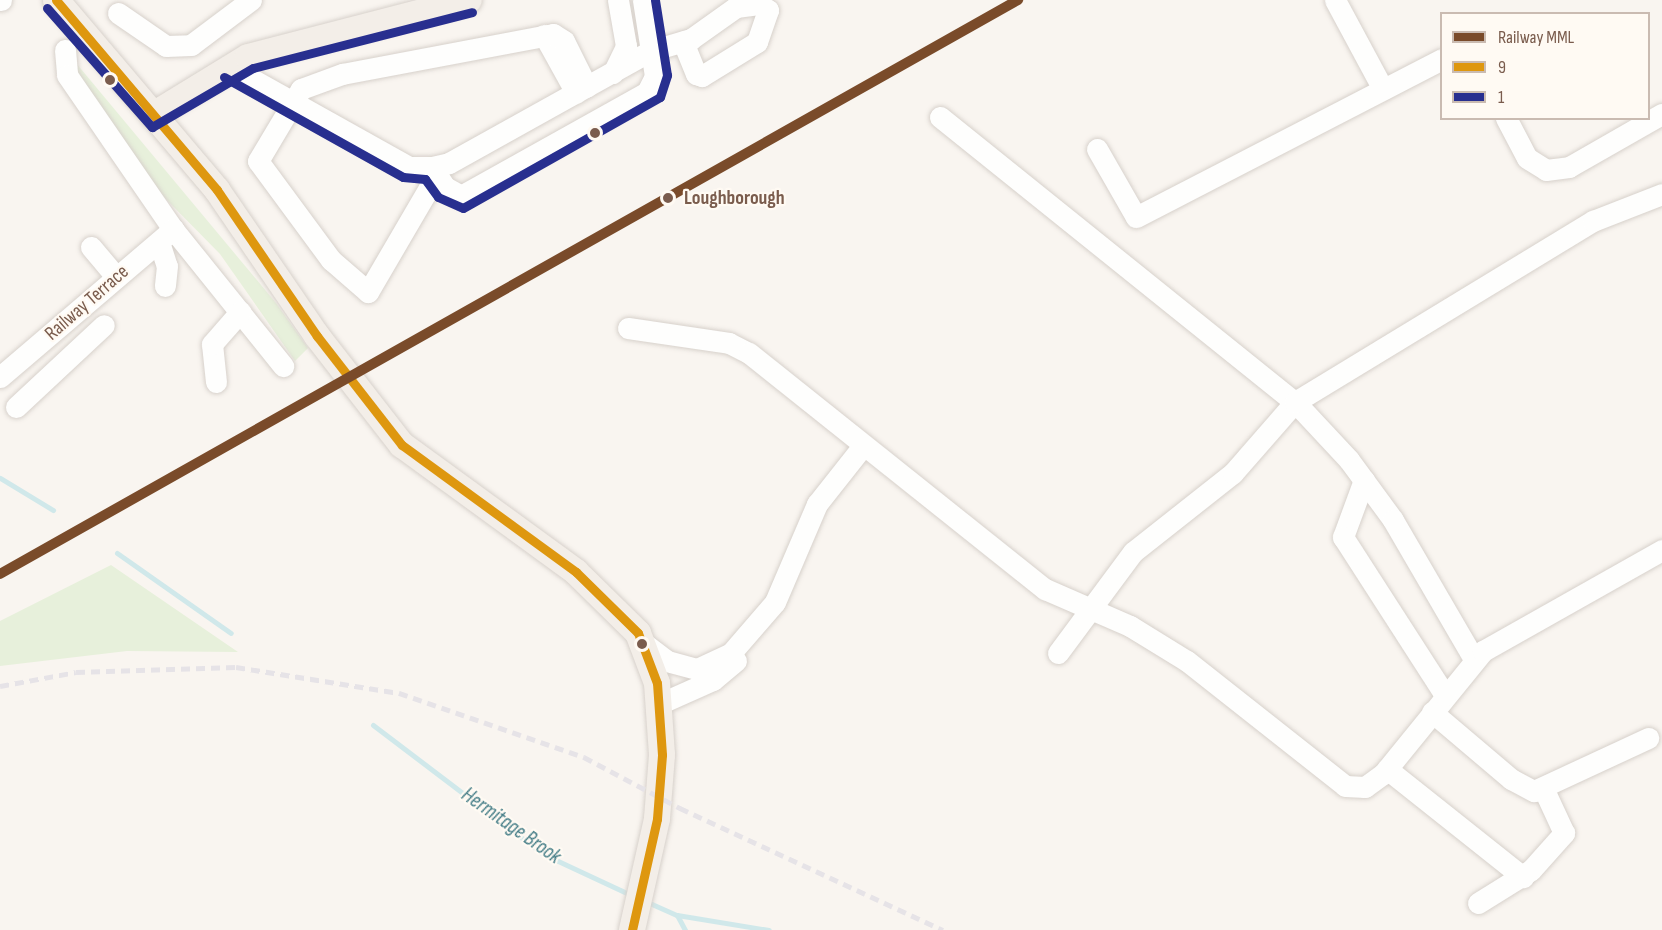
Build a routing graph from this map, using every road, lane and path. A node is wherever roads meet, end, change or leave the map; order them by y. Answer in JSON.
{"nodes":[{"id":1,"x":56,"y":0,"type":"edge"},
{"id":2,"x":251,"y":0,"type":"edge"},
{"id":3,"x":469,"y":0,"type":"edge"},
{"id":4,"x":618,"y":0,"type":"edge"},
{"id":5,"x":643,"y":0,"type":"edge"},
{"id":6,"x":1335,"y":0,"type":"edge"},
{"id":7,"x":118,"y":13,"type":"dead end"},
{"id":8,"x":683,"y":42,"type":"dead end"},
{"id":9,"x":65,"y":50,"type":"dead end"},
{"id":10,"x":650,"y":51,"type":"junction"},
{"id":11,"x":1440,"y":60,"type":"edge"},
{"id":12,"x":230,"y":67,"type":"junction"},
{"id":13,"x":613,"y":73,"type":"junction"},
{"id":14,"x":1383,"y":89,"type":"junction"},
{"id":15,"x":581,"y":90,"type":"junction"},
{"id":16,"x":294,"y":99,"type":"junction"},
{"id":17,"x":1662,"y":114,"type":"edge"},
{"id":18,"x":153,"y":116,"type":"junction"},
{"id":19,"x":940,"y":117,"type":"dead end"},
{"id":20,"x":1507,"y":120,"type":"edge"},
{"id":21,"x":520,"y":125,"type":"junction"},
{"id":22,"x":555,"y":145,"type":"junction"},
{"id":23,"x":1097,"y":149,"type":"dead end"},
{"id":24,"x":432,"y":167,"type":"junction"},
{"id":25,"x":1662,"y":194,"type":"edge"},
{"id":26,"x":166,"y":236,"type":"junction"},
{"id":27,"x":91,"y":247,"type":"dead end"},
{"id":28,"x":115,"y":276,"type":"junction"},
{"id":29,"x":165,"y":285,"type":"dead end"},
{"id":30,"x":240,"y":312,"type":"junction"},
{"id":31,"x":104,"y":325,"type":"dead end"},
{"id":32,"x":628,"y":328,"type":"dead end"},
{"id":33,"x":50,"y":336,"type":"junction"},
{"id":34,"x":70,"y":357,"type":"junction"},
{"id":35,"x":283,"y":366,"type":"dead end"},
{"id":36,"x":0,"y":377,"type":"edge"},
{"id":37,"x":216,"y":382,"type":"dead end"},
{"id":38,"x":1295,"y":402,"type":"junction"},
{"id":39,"x":16,"y":407,"type":"dead end"},
{"id":40,"x":862,"y":447,"type":"junction"},
{"id":41,"x":1364,"y":480,"type":"junction"},
{"id":42,"x":1662,"y":550,"type":"edge"},
{"id":43,"x":1092,"y":608,"type":"junction"},
{"id":44,"x":751,"y":634,"type":"junction"},
{"id":45,"x":642,"y":642,"type":"junction"},
{"id":46,"x":1058,"y":653,"type":"dead end"},
{"id":47,"x":1474,"y":659,"type":"junction"},
{"id":48,"x":1445,"y":695,"type":"junction"},
{"id":49,"x":659,"y":704,"type":"junction"},
{"id":50,"x":1432,"y":712,"type":"junction"},
{"id":51,"x":1648,"y":738,"type":"dead end"},
{"id":52,"x":1387,"y":768,"type":"junction"},
{"id":53,"x":1544,"y":790,"type":"junction"},
{"id":54,"x":1523,"y":876,"type":"junction"},
{"id":55,"x":1478,"y":903,"type":"dead end"},
{"id":56,"x":632,"y":930,"type":"edge"}],
"edges":[{"from":1,"to":18,"type":"main road"},
{"from":2,"to":7,"type":"street"},
{"from":3,"to":12,"type":"main road"},
{"from":4,"to":13,"type":"street"},
{"from":5,"to":10,"type":"street"},
{"from":6,"to":14,"type":"street"},
{"from":8,"to":10,"type":"street"},
{"from":9,"to":26,"type":"street"},
{"from":10,"to":13,"type":"street"},
{"from":10,"to":22,"type":"street"},
{"from":11,"to":14,"type":"street"},
{"from":12,"to":16,"type":"street"},
{"from":12,"to":18,"type":"main road"},
{"from":13,"to":15,"type":"street"},
{"from":14,"to":23,"type":"street"},
{"from":15,"to":16,"type":"street"},
{"from":15,"to":21,"type":"street"},
{"from":16,"to":24,"type":"street"},
{"from":16,"to":24,"type":"street"},
{"from":17,"to":20,"type":"street"},
{"from":18,"to":45,"type":"main road"},
{"from":19,"to":38,"type":"street"},
{"from":21,"to":22,"type":"street"},
{"from":21,"to":24,"type":"street"},
{"from":22,"to":24,"type":"street"},
{"from":25,"to":38,"type":"street"},
{"from":26,"to":28,"type":"street","name":"Railway Terrace"},
{"from":26,"to":29,"type":"street"},
{"from":26,"to":30,"type":"street"},
{"from":27,"to":28,"type":"street"},
{"from":28,"to":33,"type":"street","name":"Railway Terrace"},
{"from":30,"to":35,"type":"street"},
{"from":30,"to":37,"type":"street"},
{"from":31,"to":34,"type":"street"},
{"from":32,"to":40,"type":"street"},
{"from":33,"to":34,"type":"street"},
{"from":33,"to":36,"type":"street","name":"Railway Terrace"},
{"from":34,"to":39,"type":"street"},
{"from":38,"to":41,"type":"street"},
{"from":38,"to":43,"type":"street"},
{"from":40,"to":43,"type":"street"},
{"from":40,"to":44,"type":"street"},
{"from":41,"to":47,"type":"street"},
{"from":41,"to":48,"type":"street"},
{"from":42,"to":47,"type":"street"},
{"from":43,"to":46,"type":"street"},
{"from":43,"to":52,"type":"street"},
{"from":44,"to":45,"type":"street"},
{"from":44,"to":49,"type":"street"},
{"from":45,"to":49,"type":"main road"},
{"from":47,"to":48,"type":"street"},
{"from":48,"to":50,"type":"street"},
{"from":49,"to":56,"type":"main road"},
{"from":50,"to":52,"type":"street"},
{"from":50,"to":53,"type":"street"},
{"from":51,"to":53,"type":"street"},
{"from":52,"to":54,"type":"street"},
{"from":53,"to":54,"type":"street"},
{"from":54,"to":55,"type":"street"}]}
